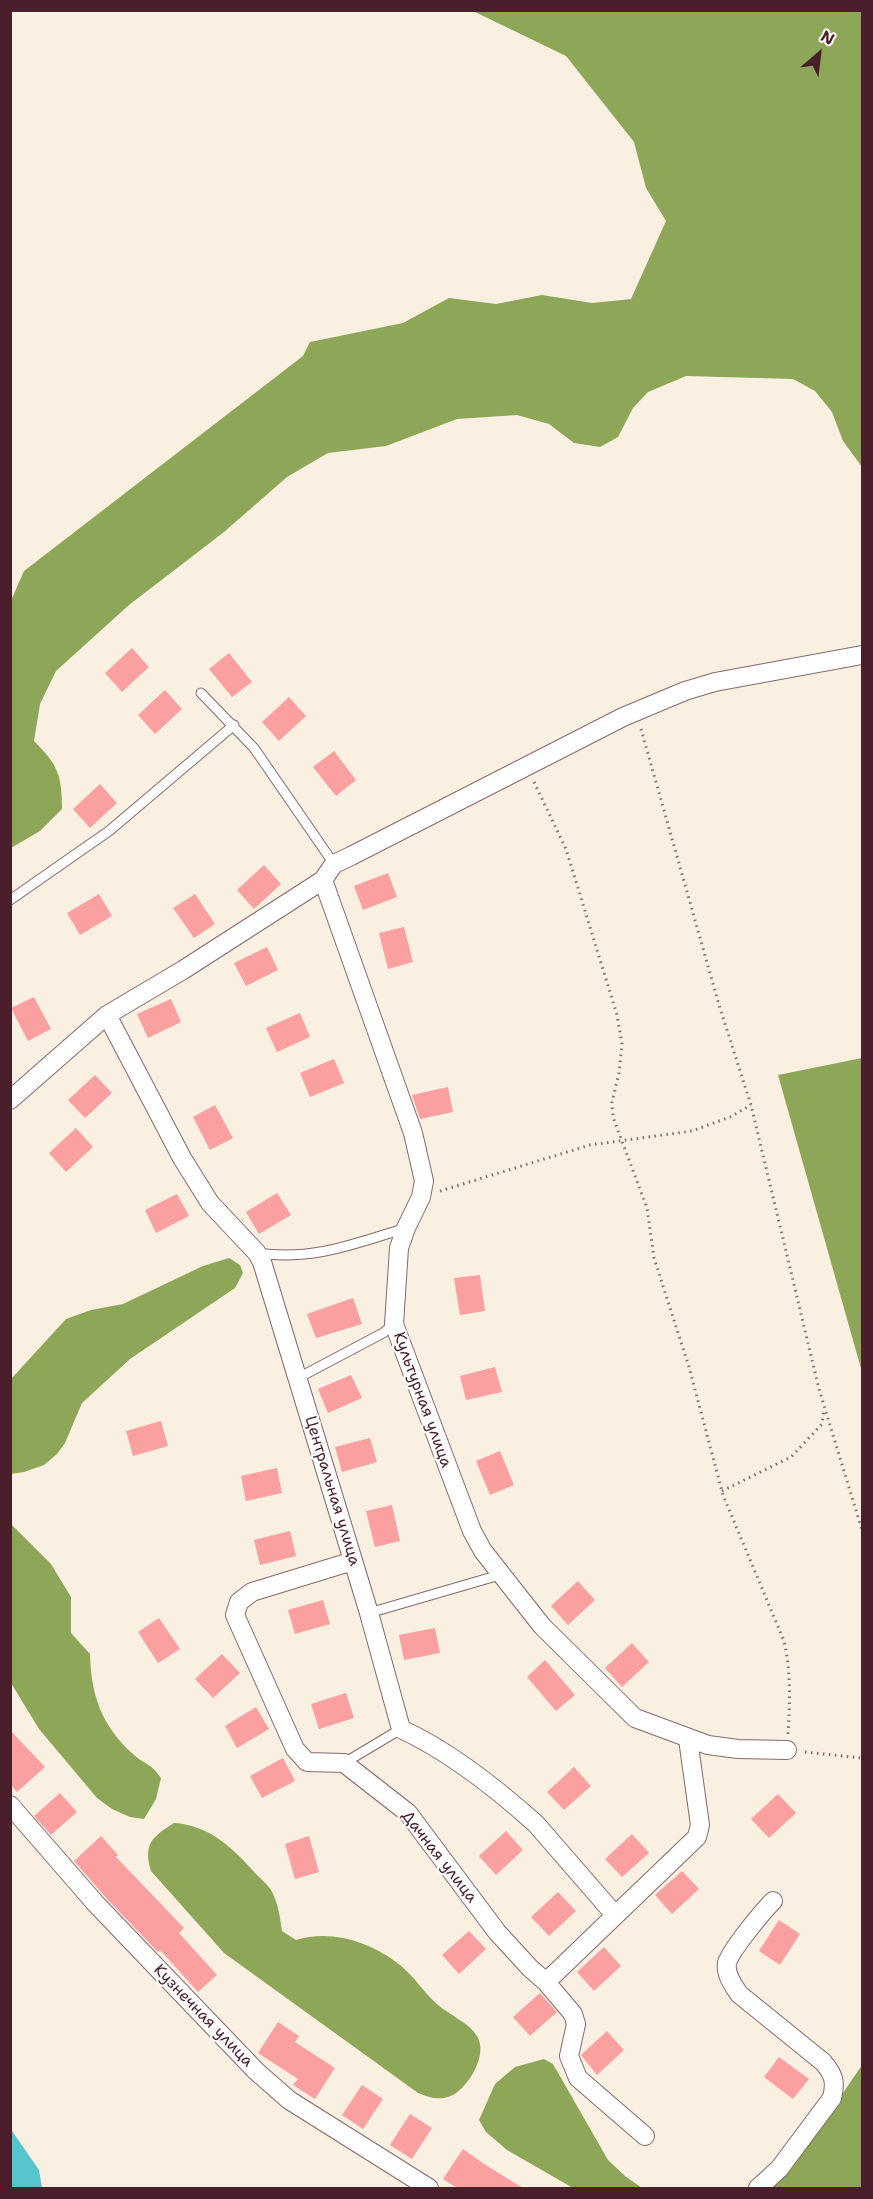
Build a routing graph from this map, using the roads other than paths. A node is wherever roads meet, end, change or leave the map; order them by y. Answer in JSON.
{"nodes":[{"id":1,"x":862,"y":655,"type":"edge"},
{"id":2,"x":201,"y":693,"type":"dead end"},
{"id":3,"x":234,"y":725,"type":"junction"},
{"id":4,"x":334,"y":864,"type":"junction"},
{"id":5,"x":323,"y":880,"type":"junction"},
{"id":6,"x":10,"y":900,"type":"edge"},
{"id":7,"x":106,"y":1015,"type":"junction"},
{"id":8,"x":10,"y":1100,"type":"edge"},
{"id":9,"x":406,"y":1228,"type":"junction"},
{"id":10,"x":257,"y":1253,"type":"junction"},
{"id":11,"x":394,"y":1324,"type":"junction"},
{"id":12,"x":298,"y":1378,"type":"junction"},
{"id":13,"x":353,"y":1561,"type":"junction"},
{"id":14,"x":503,"y":1574,"type":"junction"},
{"id":15,"x":369,"y":1613,"type":"junction"},
{"id":16,"x":401,"y":1729,"type":"junction"},
{"id":17,"x":688,"y":1739,"type":"junction"},
{"id":18,"x":787,"y":1750,"type":"road end"},
{"id":19,"x":344,"y":1763,"type":"junction"},
{"id":20,"x":10,"y":1804,"type":"edge"},
{"id":21,"x":773,"y":1901,"type":"dead end"},
{"id":22,"x":615,"y":1915,"type":"junction"},
{"id":23,"x":546,"y":1982,"type":"junction"},
{"id":24,"x":645,"y":2136,"type":"dead end"},
{"id":25,"x":429,"y":2188,"type":"edge"},
{"id":26,"x":758,"y":2188,"type":"edge"}],
"edges":[{"from":1,"to":4,"type":"street"},
{"from":2,"to":3,"type":"lane"},
{"from":3,"to":4,"type":"lane"},
{"from":3,"to":6,"type":"lane"},
{"from":4,"to":5,"type":"street"},
{"from":5,"to":7,"type":"street"},
{"from":5,"to":9,"type":"street","name":"Культурная улица"},
{"from":7,"to":8,"type":"street"},
{"from":7,"to":10,"type":"street","name":"Центральная улица"},
{"from":9,"to":10,"type":"lane"},
{"from":9,"to":11,"type":"street","name":"Культурная улица"},
{"from":10,"to":12,"type":"street","name":"Центральная улица"},
{"from":11,"to":12,"type":"lane"},
{"from":11,"to":14,"type":"street","name":"Культурная улица"},
{"from":12,"to":13,"type":"street","name":"Центральная улица"},
{"from":13,"to":15,"type":"street","name":"Центральная улица"},
{"from":13,"to":19,"type":"street"},
{"from":14,"to":15,"type":"lane"},
{"from":14,"to":17,"type":"street","name":"Культурная улица"},
{"from":15,"to":16,"type":"street","name":"Центральная улица"},
{"from":16,"to":19,"type":"lane"},
{"from":16,"to":22,"type":"street"},
{"from":17,"to":18,"type":"street","name":"Культурная улица"},
{"from":17,"to":22,"type":"street"},
{"from":19,"to":23,"type":"street","name":"Дачная улица"},
{"from":20,"to":25,"type":"street","name":"Кузнечная улица"},
{"from":21,"to":26,"type":"street"},
{"from":22,"to":23,"type":"street"},
{"from":23,"to":24,"type":"street","name":"Дачная улица"}]}
